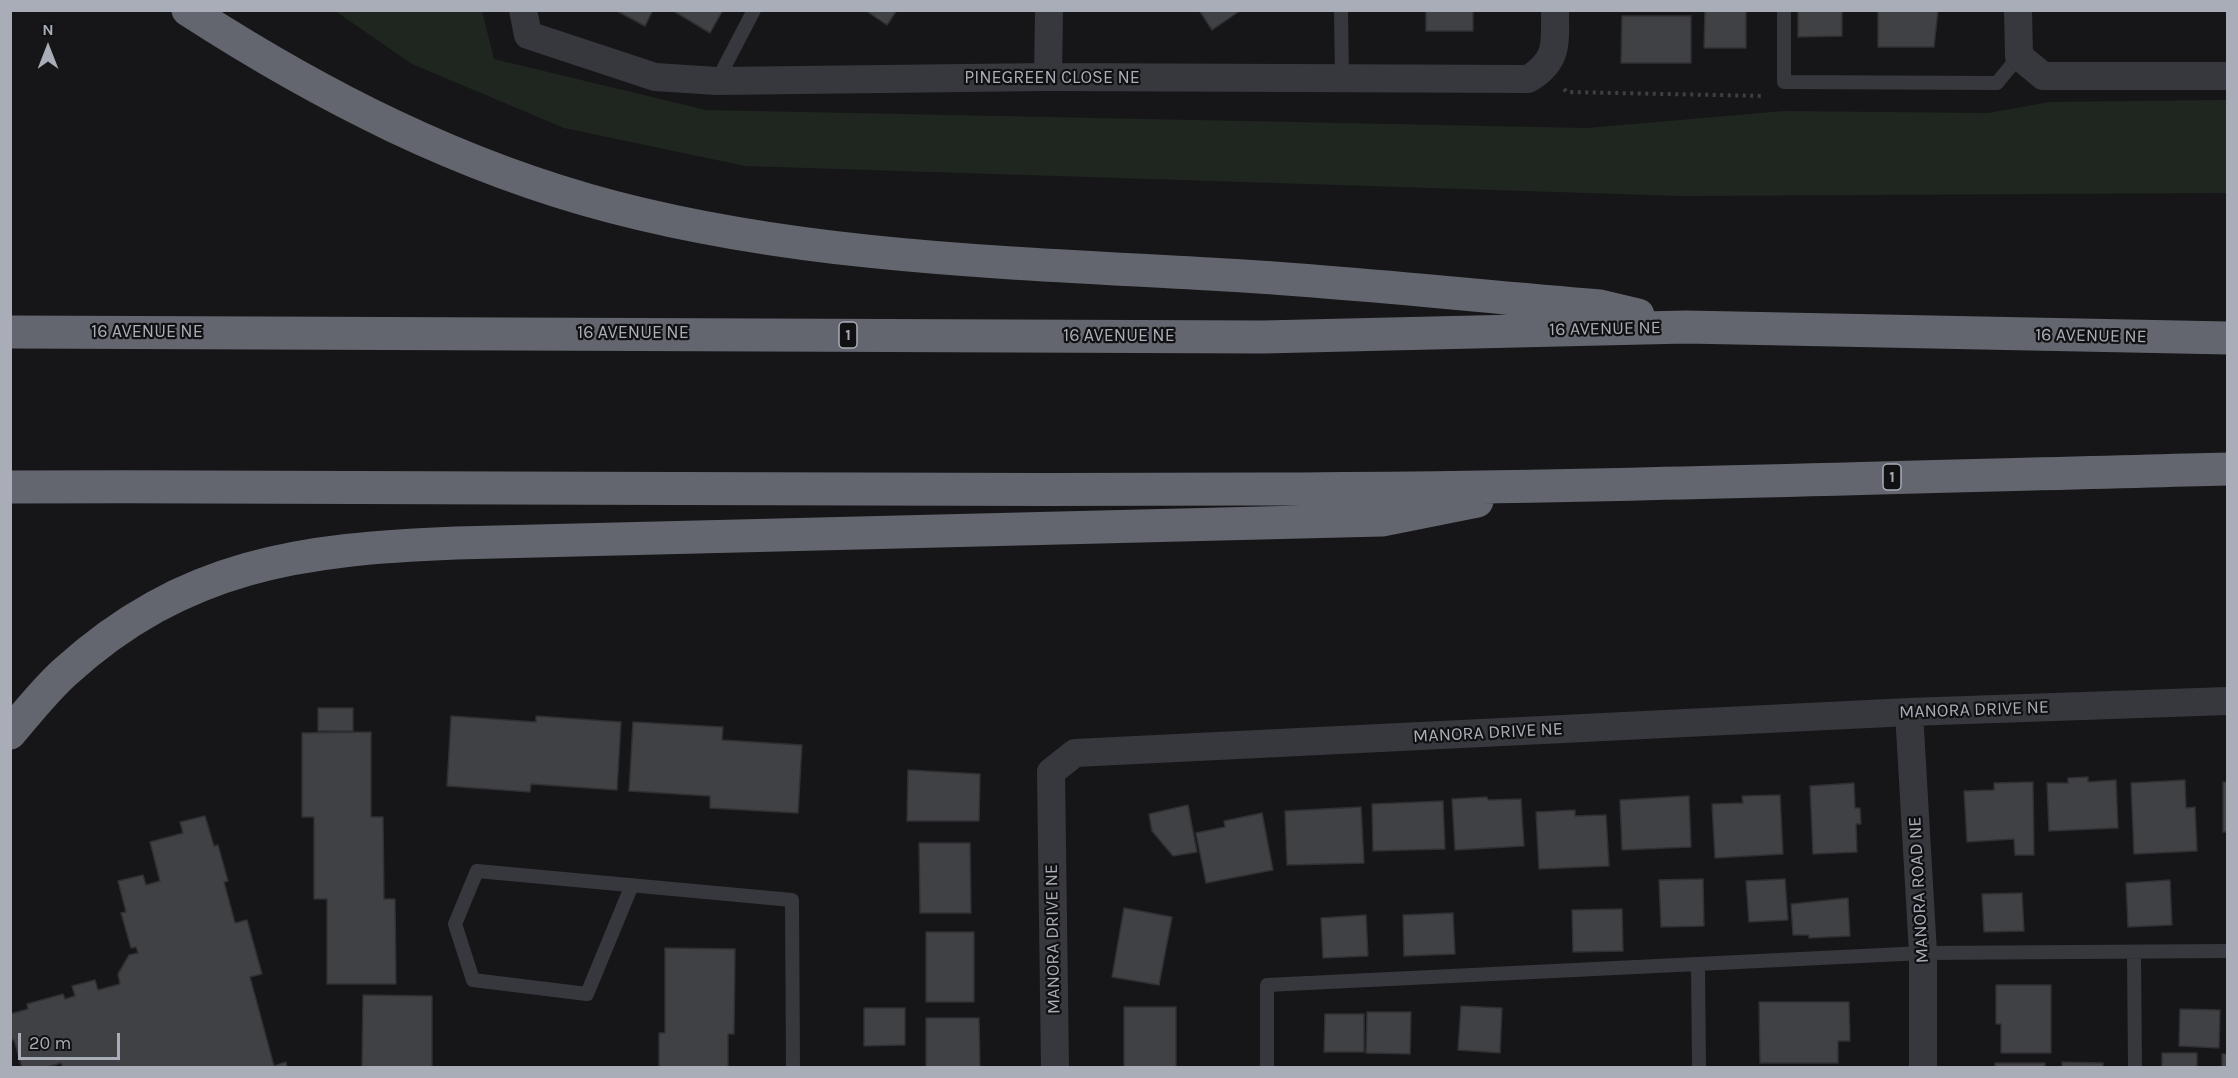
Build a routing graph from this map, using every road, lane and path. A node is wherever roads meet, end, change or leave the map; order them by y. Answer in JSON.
{"nodes":[{"id":1,"x":188,"y":10,"type":"edge"},
{"id":2,"x":523,"y":10,"type":"edge"},
{"id":3,"x":754,"y":10,"type":"edge"},
{"id":4,"x":1341,"y":10,"type":"edge"},
{"id":5,"x":1555,"y":10,"type":"edge"},
{"id":6,"x":1784,"y":10,"type":"edge"},
{"id":7,"x":2018,"y":10,"type":"edge"},
{"id":8,"x":1049,"y":12,"type":"dead end"},
{"id":9,"x":2019,"y":56,"type":"junction"},
{"id":10,"x":1543,"y":70,"type":"junction"},
{"id":11,"x":2228,"y":75,"type":"edge"},
{"id":12,"x":1048,"y":77,"type":"junction"},
{"id":13,"x":1342,"y":79,"type":"junction"},
{"id":14,"x":717,"y":81,"type":"junction"},
{"id":15,"x":1784,"y":82,"type":"junction"},
{"id":16,"x":1686,"y":327,"type":"junction"},
{"id":17,"x":10,"y":332,"type":"edge"},
{"id":18,"x":2228,"y":338,"type":"edge"},
{"id":19,"x":2228,"y":469,"type":"edge"},
{"id":20,"x":1556,"y":486,"type":"junction"},
{"id":21,"x":10,"y":487,"type":"edge"},
{"id":22,"x":2228,"y":701,"type":"edge"},
{"id":23,"x":1909,"y":712,"type":"junction"},
{"id":24,"x":10,"y":733,"type":"edge"},
{"id":25,"x":632,"y":885,"type":"junction"},
{"id":26,"x":2228,"y":951,"type":"edge"},
{"id":27,"x":1923,"y":953,"type":"junction"},
{"id":28,"x":2134,"y":953,"type":"junction"},
{"id":29,"x":1698,"y":965,"type":"junction"},
{"id":30,"x":793,"y":1068,"type":"edge"},
{"id":31,"x":1055,"y":1068,"type":"edge"},
{"id":32,"x":1267,"y":1068,"type":"edge"},
{"id":33,"x":1700,"y":1068,"type":"edge"},
{"id":34,"x":1923,"y":1068,"type":"edge"},
{"id":35,"x":2135,"y":1068,"type":"edge"}],
"edges":[{"from":1,"to":16,"type":"highway"},
{"from":2,"to":14,"type":"street","name":"PINEGREEN CLOSE NE"},
{"from":3,"to":14,"type":"lane"},
{"from":4,"to":13,"type":"lane"},
{"from":5,"to":10,"type":"street"},
{"from":6,"to":15,"type":"lane"},
{"from":7,"to":9,"type":"street"},
{"from":8,"to":12,"type":"street"},
{"from":9,"to":11,"type":"street"},
{"from":9,"to":15,"type":"lane"},
{"from":10,"to":13,"type":"street","name":"PINEGREEN CLOSE NE"},
{"from":10,"to":15,"type":"path"},
{"from":12,"to":13,"type":"street","name":"PINEGREEN CLOSE NE"},
{"from":12,"to":14,"type":"street","name":"PINEGREEN CLOSE NE"},
{"from":16,"to":17,"type":"highway","name":"16 AVENUE NE","number":"1"},
{"from":16,"to":18,"type":"highway","name":"16 AVENUE NE","number":"1"},
{"from":19,"to":20,"type":"highway","number":"1"},
{"from":20,"to":21,"type":"highway","number":"1"},
{"from":20,"to":24,"type":"highway"},
{"from":22,"to":23,"type":"street","name":"MANORA DRIVE NE"},
{"from":23,"to":27,"type":"street","name":"MANORA ROAD NE"},
{"from":23,"to":31,"type":"street","name":"MANORA DRIVE NE"},
{"from":25,"to":25,"type":"lane"},
{"from":25,"to":30,"type":"lane"},
{"from":26,"to":28,"type":"lane"},
{"from":27,"to":28,"type":"lane"},
{"from":27,"to":29,"type":"lane"},
{"from":27,"to":34,"type":"street","name":"MANORA ROAD NE"},
{"from":28,"to":35,"type":"lane"},
{"from":29,"to":32,"type":"lane"},
{"from":29,"to":33,"type":"lane"}]}
